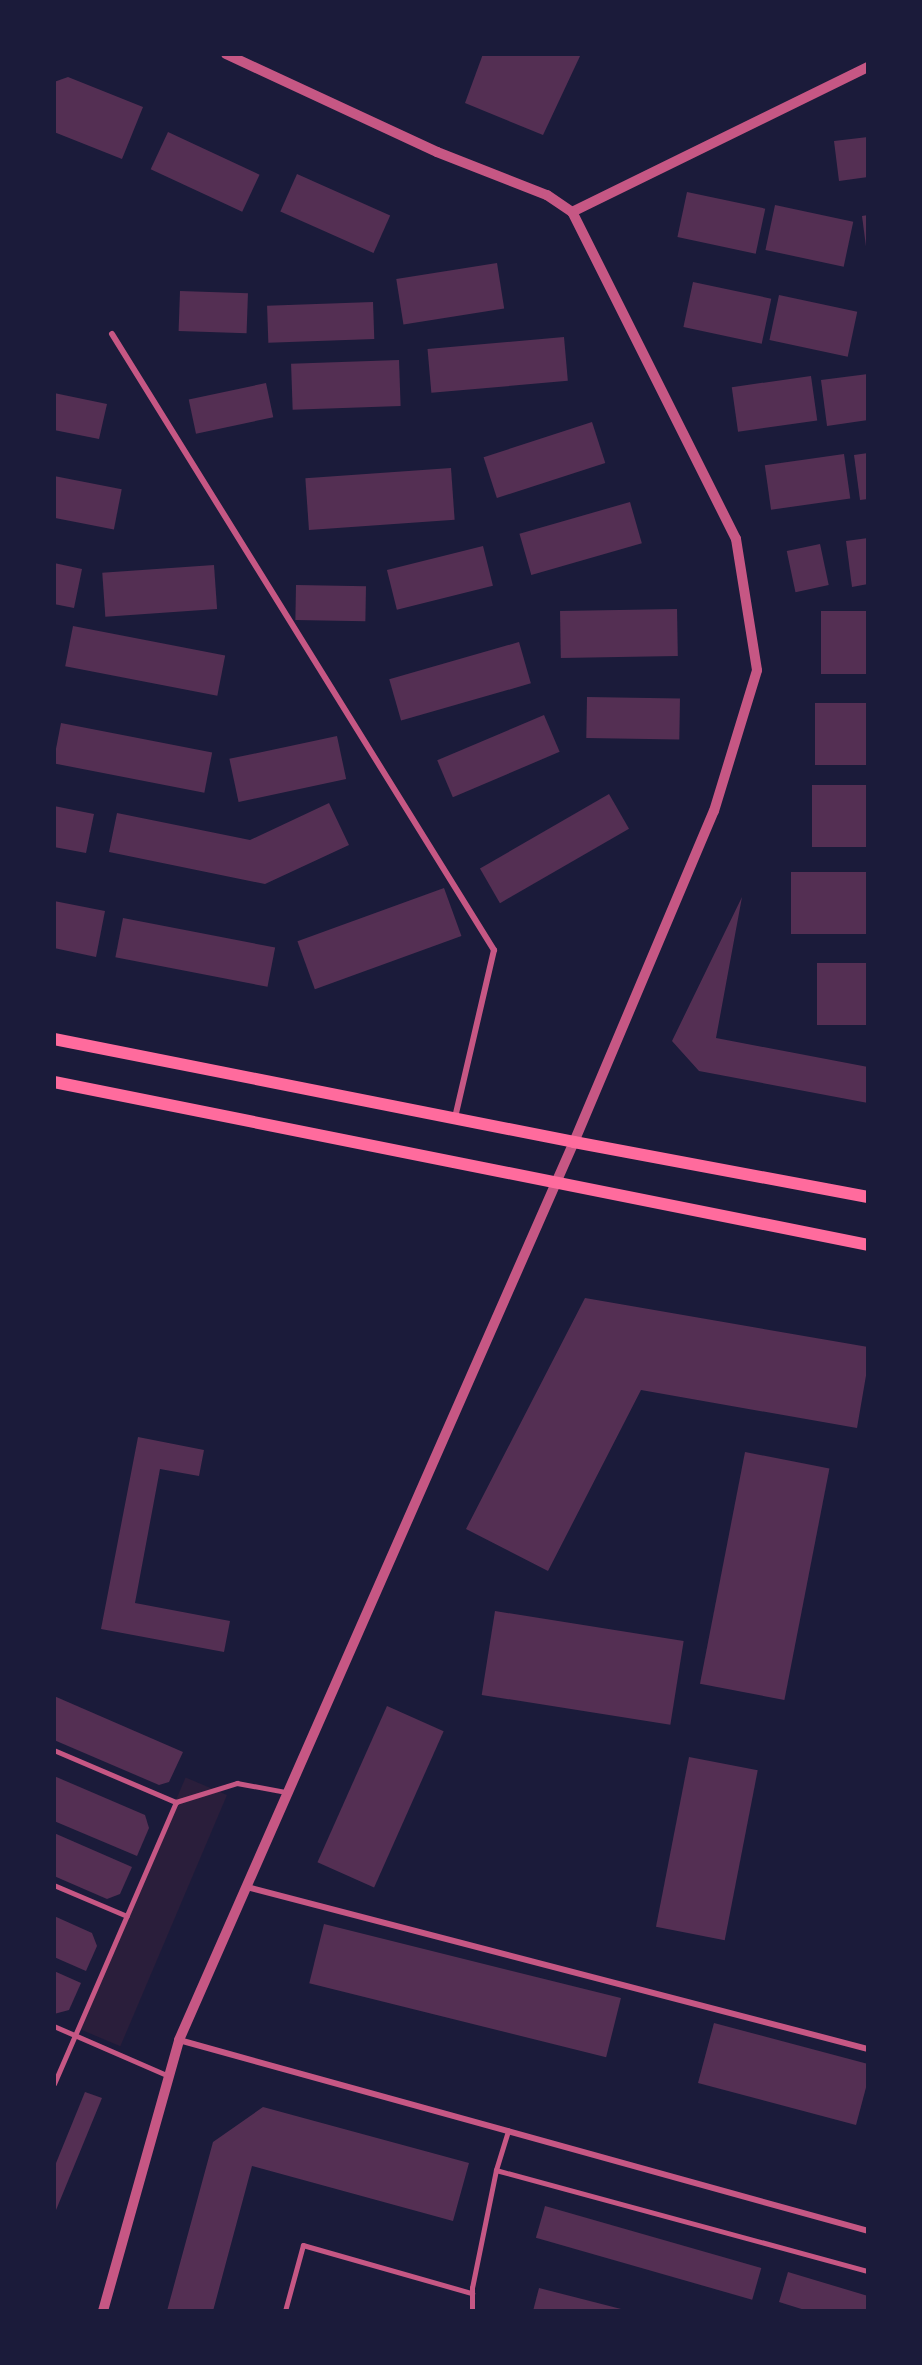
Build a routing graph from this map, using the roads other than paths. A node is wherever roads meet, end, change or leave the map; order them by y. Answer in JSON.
{"nodes":[{"id":1,"x":226,"y":54,"type":"edge"},
{"id":2,"x":868,"y":67,"type":"edge"},
{"id":3,"x":572,"y":212,"type":"junction"},
{"id":4,"x":112,"y":334,"type":"dead end"},
{"id":5,"x":54,"y":1039,"type":"edge"},
{"id":6,"x":54,"y":1082,"type":"edge"},
{"id":7,"x":455,"y":1117,"type":"junction"},
{"id":8,"x":574,"y":1142,"type":"junction"},
{"id":9,"x":556,"y":1181,"type":"junction"},
{"id":10,"x":868,"y":1197,"type":"edge"},
{"id":11,"x":868,"y":1245,"type":"edge"},
{"id":12,"x":54,"y":1750,"type":"edge"},
{"id":13,"x":288,"y":1792,"type":"junction"},
{"id":14,"x":176,"y":1802,"type":"junction"},
{"id":15,"x":54,"y":1885,"type":"edge"},
{"id":16,"x":247,"y":1887,"type":"junction"},
{"id":17,"x":127,"y":1916,"type":"junction"},
{"id":18,"x":54,"y":2026,"type":"edge"},
{"id":19,"x":75,"y":2035,"type":"junction"},
{"id":20,"x":179,"y":2040,"type":"junction"},
{"id":21,"x":868,"y":2049,"type":"edge"},
{"id":22,"x":169,"y":2076,"type":"junction"},
{"id":23,"x":54,"y":2084,"type":"edge"},
{"id":24,"x":508,"y":2131,"type":"junction"},
{"id":25,"x":496,"y":2170,"type":"junction"},
{"id":26,"x":868,"y":2231,"type":"edge"},
{"id":27,"x":868,"y":2271,"type":"edge"},
{"id":28,"x":472,"y":2293,"type":"junction"},
{"id":29,"x":103,"y":2311,"type":"edge"},
{"id":30,"x":285,"y":2311,"type":"edge"},
{"id":31,"x":472,"y":2311,"type":"edge"}],
"edges":[{"from":1,"to":3,"type":"street"},
{"from":2,"to":3,"type":"street"},
{"from":3,"to":8,"type":"street"},
{"from":4,"to":7,"type":"street"},
{"from":5,"to":7,"type":"main road"},
{"from":6,"to":9,"type":"main road"},
{"from":7,"to":8,"type":"main road"},
{"from":8,"to":9,"type":"street"},
{"from":8,"to":10,"type":"main road"},
{"from":9,"to":11,"type":"main road"},
{"from":9,"to":13,"type":"street"},
{"from":12,"to":14,"type":"lane"},
{"from":13,"to":14,"type":"lane"},
{"from":13,"to":16,"type":"street"},
{"from":14,"to":17,"type":"lane"},
{"from":15,"to":17,"type":"lane"},
{"from":16,"to":20,"type":"street"},
{"from":16,"to":21,"type":"street"},
{"from":17,"to":19,"type":"lane"},
{"from":18,"to":19,"type":"lane"},
{"from":19,"to":22,"type":"lane"},
{"from":19,"to":23,"type":"lane"},
{"from":20,"to":22,"type":"street"},
{"from":20,"to":24,"type":"street"},
{"from":22,"to":29,"type":"street"},
{"from":24,"to":25,"type":"lane"},
{"from":24,"to":26,"type":"street"},
{"from":25,"to":27,"type":"lane"},
{"from":25,"to":28,"type":"lane"},
{"from":28,"to":30,"type":"lane"},
{"from":28,"to":31,"type":"lane"}]}
